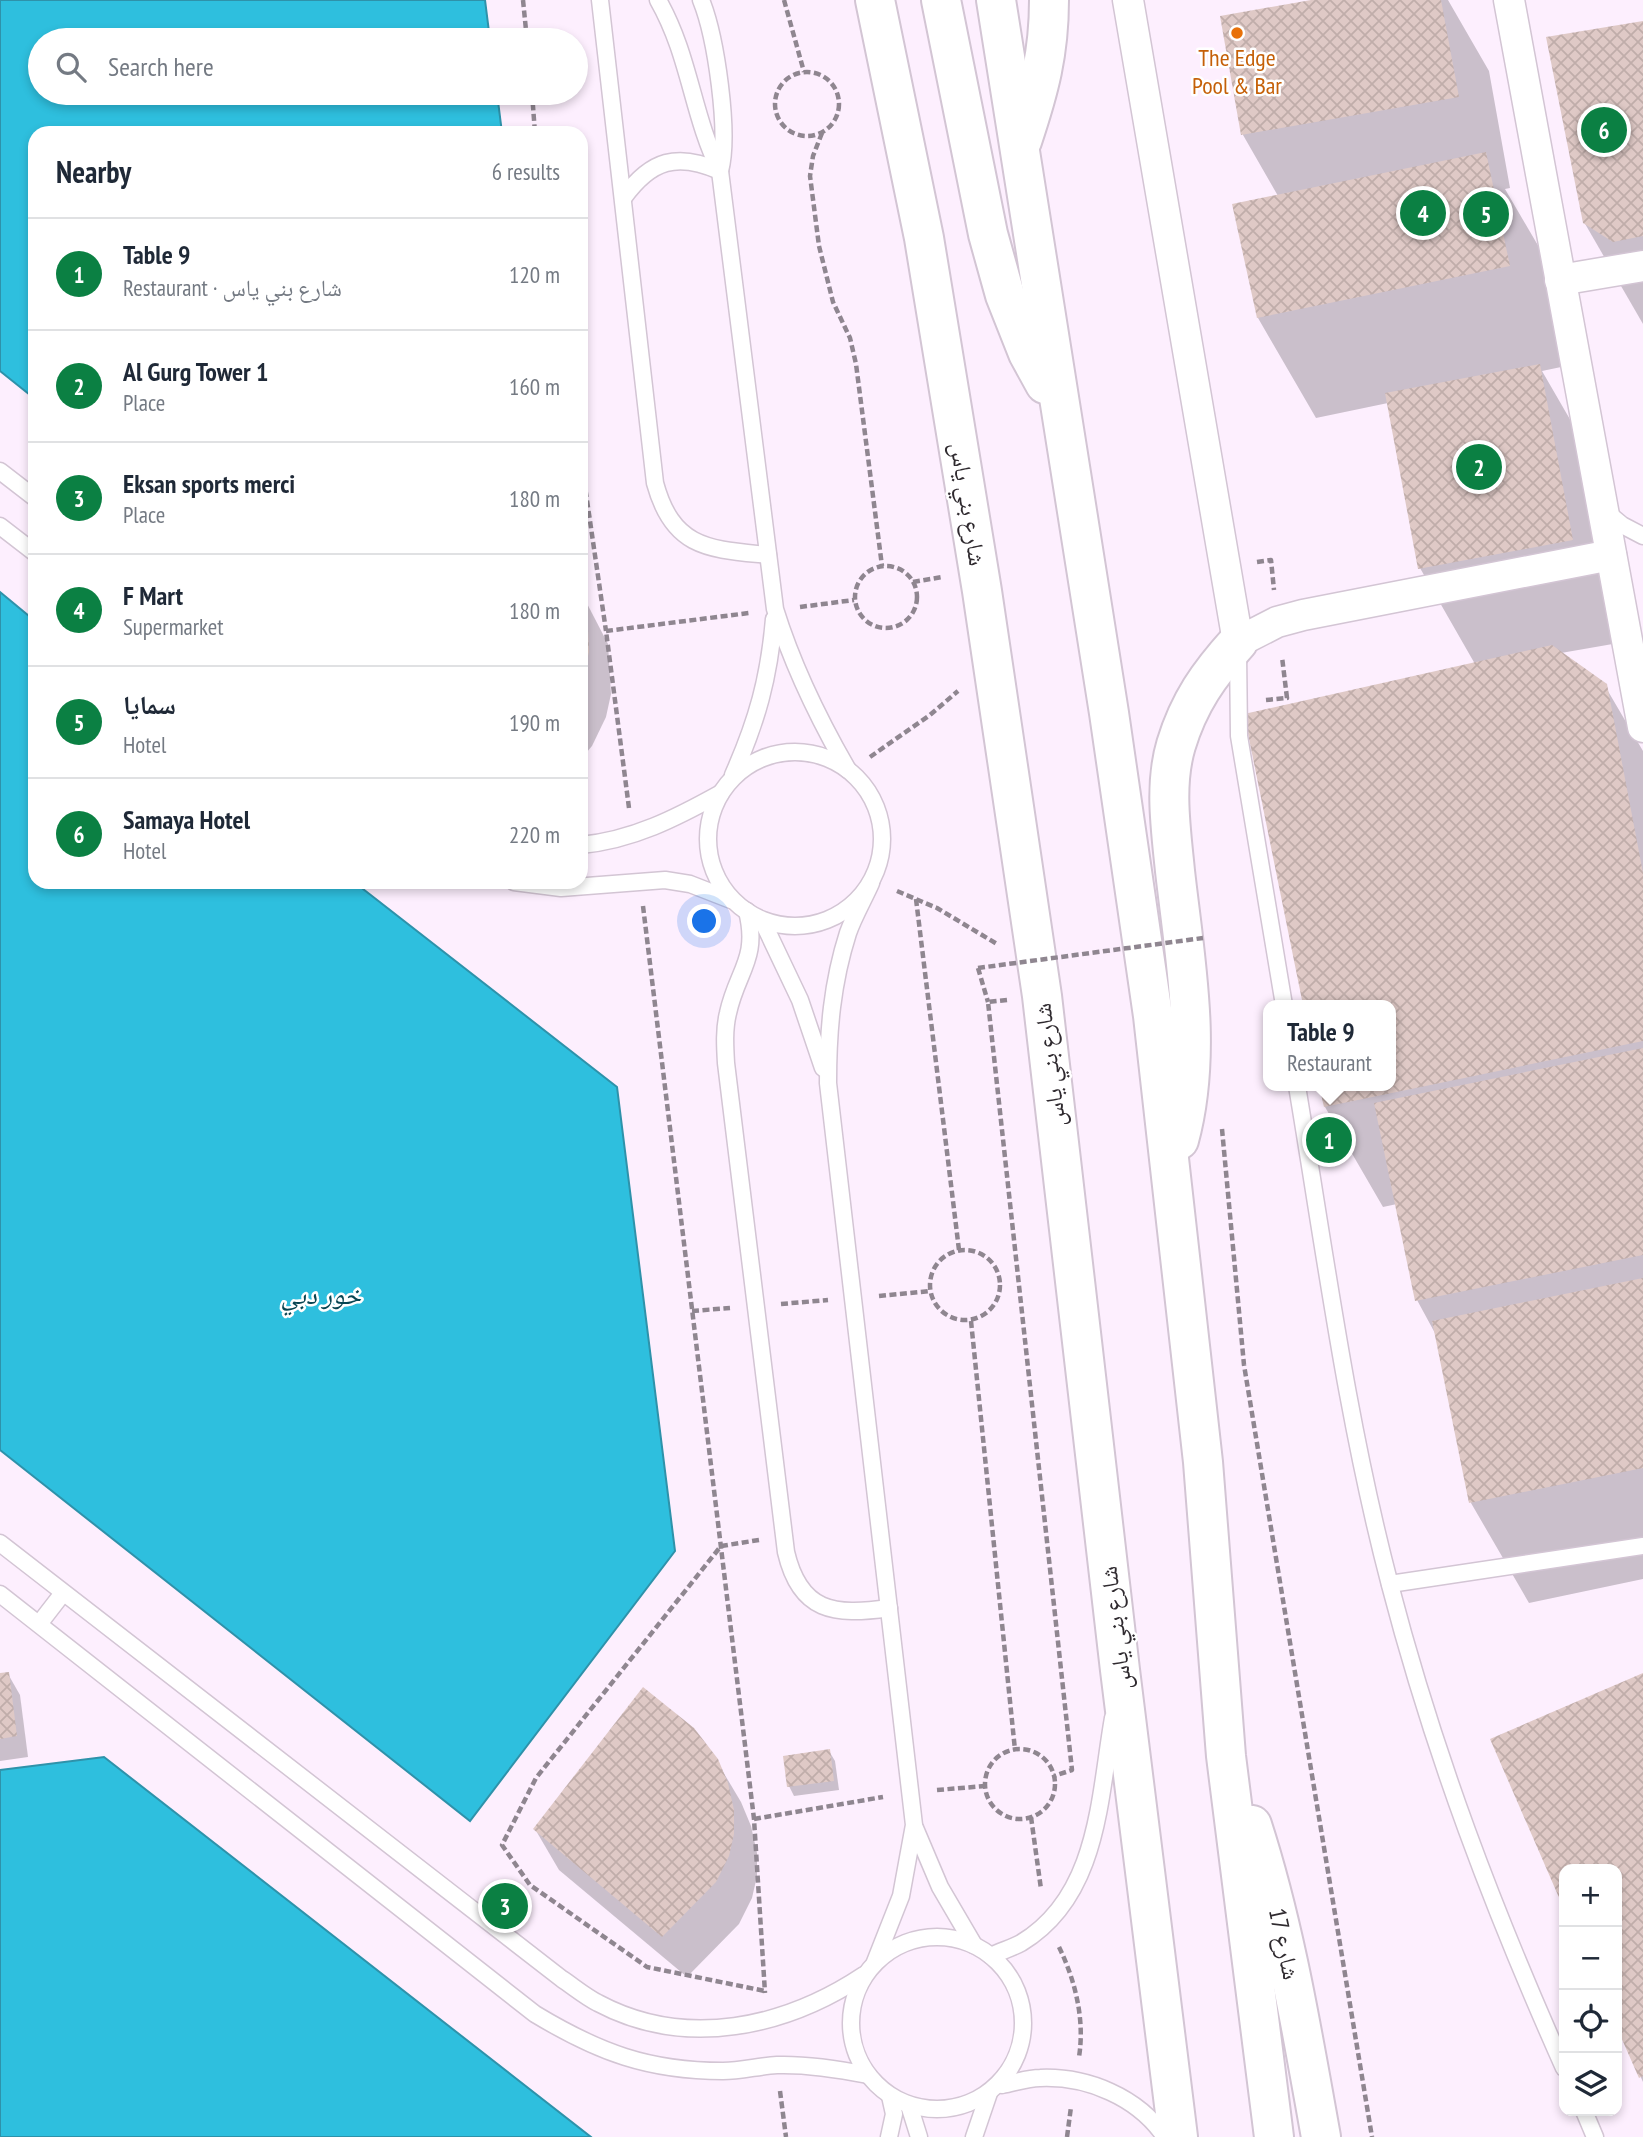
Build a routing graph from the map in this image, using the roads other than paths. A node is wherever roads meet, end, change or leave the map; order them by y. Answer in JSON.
{"nodes":[{"id":1,"x":600,"y":0,"type":"edge"},
{"id":2,"x":658,"y":0,"type":"edge"},
{"id":3,"x":701,"y":0,"type":"edge"},
{"id":4,"x":875,"y":0,"type":"edge"},
{"id":5,"x":941,"y":0,"type":"edge"},
{"id":6,"x":996,"y":0,"type":"edge"},
{"id":7,"x":1049,"y":0,"type":"edge"},
{"id":8,"x":1128,"y":0,"type":"edge"},
{"id":9,"x":1508,"y":0,"type":"edge"},
{"id":10,"x":1020,"y":146,"type":"junction"},
{"id":11,"x":720,"y":171,"type":"junction"},
{"id":12,"x":624,"y":197,"type":"junction"},
{"id":13,"x":1643,"y":266,"type":"edge"},
{"id":14,"x":1560,"y":280,"type":"junction"},
{"id":15,"x":1061,"y":414,"type":"junction"},
{"id":16,"x":0,"y":471,"type":"edge"},
{"id":17,"x":28,"y":493,"type":"edge"},
{"id":18,"x":1603,"y":509,"type":"junction"},
{"id":19,"x":0,"y":526,"type":"edge"},
{"id":20,"x":1643,"y":536,"type":"edge"},
{"id":21,"x":28,"y":548,"type":"edge"},
{"id":22,"x":768,"y":555,"type":"junction"},
{"id":23,"x":1611,"y":555,"type":"junction"},
{"id":24,"x":775,"y":609,"type":"junction"},
{"id":25,"x":1238,"y":642,"type":"junction"},
{"id":26,"x":1643,"y":727,"type":"edge"},
{"id":27,"x":848,"y":770,"type":"junction"},
{"id":28,"x":726,"y":787,"type":"junction"},
{"id":29,"x":588,"y":844,"type":"edge"},
{"id":30,"x":871,"y":883,"type":"junction"},
{"id":31,"x":588,"y":887,"type":"edge"},
{"id":32,"x":742,"y":907,"type":"junction"},
{"id":33,"x":762,"y":920,"type":"junction"},
{"id":34,"x":1283,"y":1000,"type":"edge"},
{"id":35,"x":828,"y":1083,"type":"junction"},
{"id":36,"x":1298,"y":1091,"type":"edge"},
{"id":37,"x":1171,"y":1169,"type":"junction"},
{"id":38,"x":0,"y":1543,"type":"edge"},
{"id":39,"x":1643,"y":1546,"type":"edge"},
{"id":40,"x":1390,"y":1584,"type":"junction"},
{"id":41,"x":63,"y":1593,"type":"junction"},
{"id":42,"x":0,"y":1594,"type":"edge"},
{"id":43,"x":889,"y":1608,"type":"junction"},
{"id":44,"x":38,"y":1624,"type":"junction"},
{"id":45,"x":1120,"y":1670,"type":"junction"},
{"id":46,"x":1226,"y":1756,"type":"junction"},
{"id":47,"x":914,"y":1825,"type":"junction"},
{"id":48,"x":974,"y":1945,"type":"junction"},
{"id":49,"x":991,"y":1956,"type":"junction"},
{"id":50,"x":870,"y":1968,"type":"junction"},
{"id":51,"x":1559,"y":2055,"type":"edge"},
{"id":52,"x":868,"y":2076,"type":"junction"},
{"id":53,"x":996,"y":2089,"type":"junction"},
{"id":54,"x":890,"y":2096,"type":"junction"},
{"id":55,"x":909,"y":2105,"type":"junction"},
{"id":56,"x":1586,"y":2116,"type":"edge"},
{"id":57,"x":889,"y":2137,"type":"edge"},
{"id":58,"x":919,"y":2137,"type":"edge"},
{"id":59,"x":974,"y":2137,"type":"edge"},
{"id":60,"x":1165,"y":2137,"type":"edge"},
{"id":61,"x":1178,"y":2137,"type":"edge"},
{"id":62,"x":1274,"y":2137,"type":"edge"},
{"id":63,"x":1321,"y":2137,"type":"edge"},
{"id":64,"x":1595,"y":2137,"type":"edge"}],
"edges":[{"from":1,"to":12,"type":"lane"},
{"from":2,"to":11,"type":"lane"},
{"from":3,"to":11,"type":"lane"},
{"from":4,"to":45,"type":"main road","name":"شارع بني ياس"},
{"from":5,"to":15,"type":"main road"},
{"from":6,"to":10,"type":"main road"},
{"from":7,"to":10,"type":"main road"},
{"from":8,"to":25,"type":"street"},
{"from":9,"to":14,"type":"street"},
{"from":10,"to":15,"type":"main road"},
{"from":11,"to":12,"type":"lane"},
{"from":11,"to":22,"type":"lane"},
{"from":12,"to":22,"type":"lane"},
{"from":13,"to":14,"type":"street"},
{"from":14,"to":18,"type":"street"},
{"from":15,"to":37,"type":"main road"},
{"from":16,"to":17,"type":"lane"},
{"from":18,"to":20,"type":"lane"},
{"from":18,"to":23,"type":"street"},
{"from":19,"to":21,"type":"lane"},
{"from":22,"to":24,"type":"lane"},
{"from":23,"to":25,"type":"street"},
{"from":23,"to":26,"type":"street"},
{"from":24,"to":27,"type":"lane"},
{"from":24,"to":28,"type":"lane"},
{"from":25,"to":34,"type":"lane"},
{"from":25,"to":37,"type":"main road"},
{"from":27,"to":28,"type":"lane"},
{"from":27,"to":30,"type":"lane"},
{"from":28,"to":29,"type":"lane"},
{"from":28,"to":32,"type":"lane"},
{"from":30,"to":33,"type":"lane"},
{"from":30,"to":35,"type":"lane"},
{"from":31,"to":32,"type":"lane"},
{"from":32,"to":33,"type":"lane"},
{"from":32,"to":43,"type":"lane"},
{"from":33,"to":35,"type":"lane"},
{"from":35,"to":43,"type":"lane"},
{"from":36,"to":40,"type":"lane"},
{"from":37,"to":46,"type":"main road"},
{"from":38,"to":41,"type":"lane"},
{"from":39,"to":40,"type":"lane"},
{"from":40,"to":51,"type":"lane"},
{"from":41,"to":44,"type":"lane"},
{"from":41,"to":50,"type":"lane"},
{"from":42,"to":44,"type":"lane"},
{"from":43,"to":47,"type":"lane"},
{"from":44,"to":52,"type":"lane"},
{"from":45,"to":49,"type":"lane"},
{"from":45,"to":61,"type":"main road","name":"شارع بني ياس"},
{"from":46,"to":62,"type":"main road"},
{"from":46,"to":63,"type":"main road","name":"شارع 17"},
{"from":47,"to":48,"type":"lane"},
{"from":47,"to":50,"type":"lane"},
{"from":48,"to":49,"type":"lane"},
{"from":48,"to":50,"type":"lane"},
{"from":49,"to":53,"type":"lane"},
{"from":50,"to":52,"type":"lane"},
{"from":52,"to":54,"type":"lane"},
{"from":53,"to":55,"type":"lane"},
{"from":53,"to":59,"type":"lane"},
{"from":53,"to":60,"type":"lane"},
{"from":54,"to":55,"type":"lane"},
{"from":54,"to":57,"type":"lane"},
{"from":55,"to":58,"type":"lane"},
{"from":56,"to":64,"type":"lane"}]}
